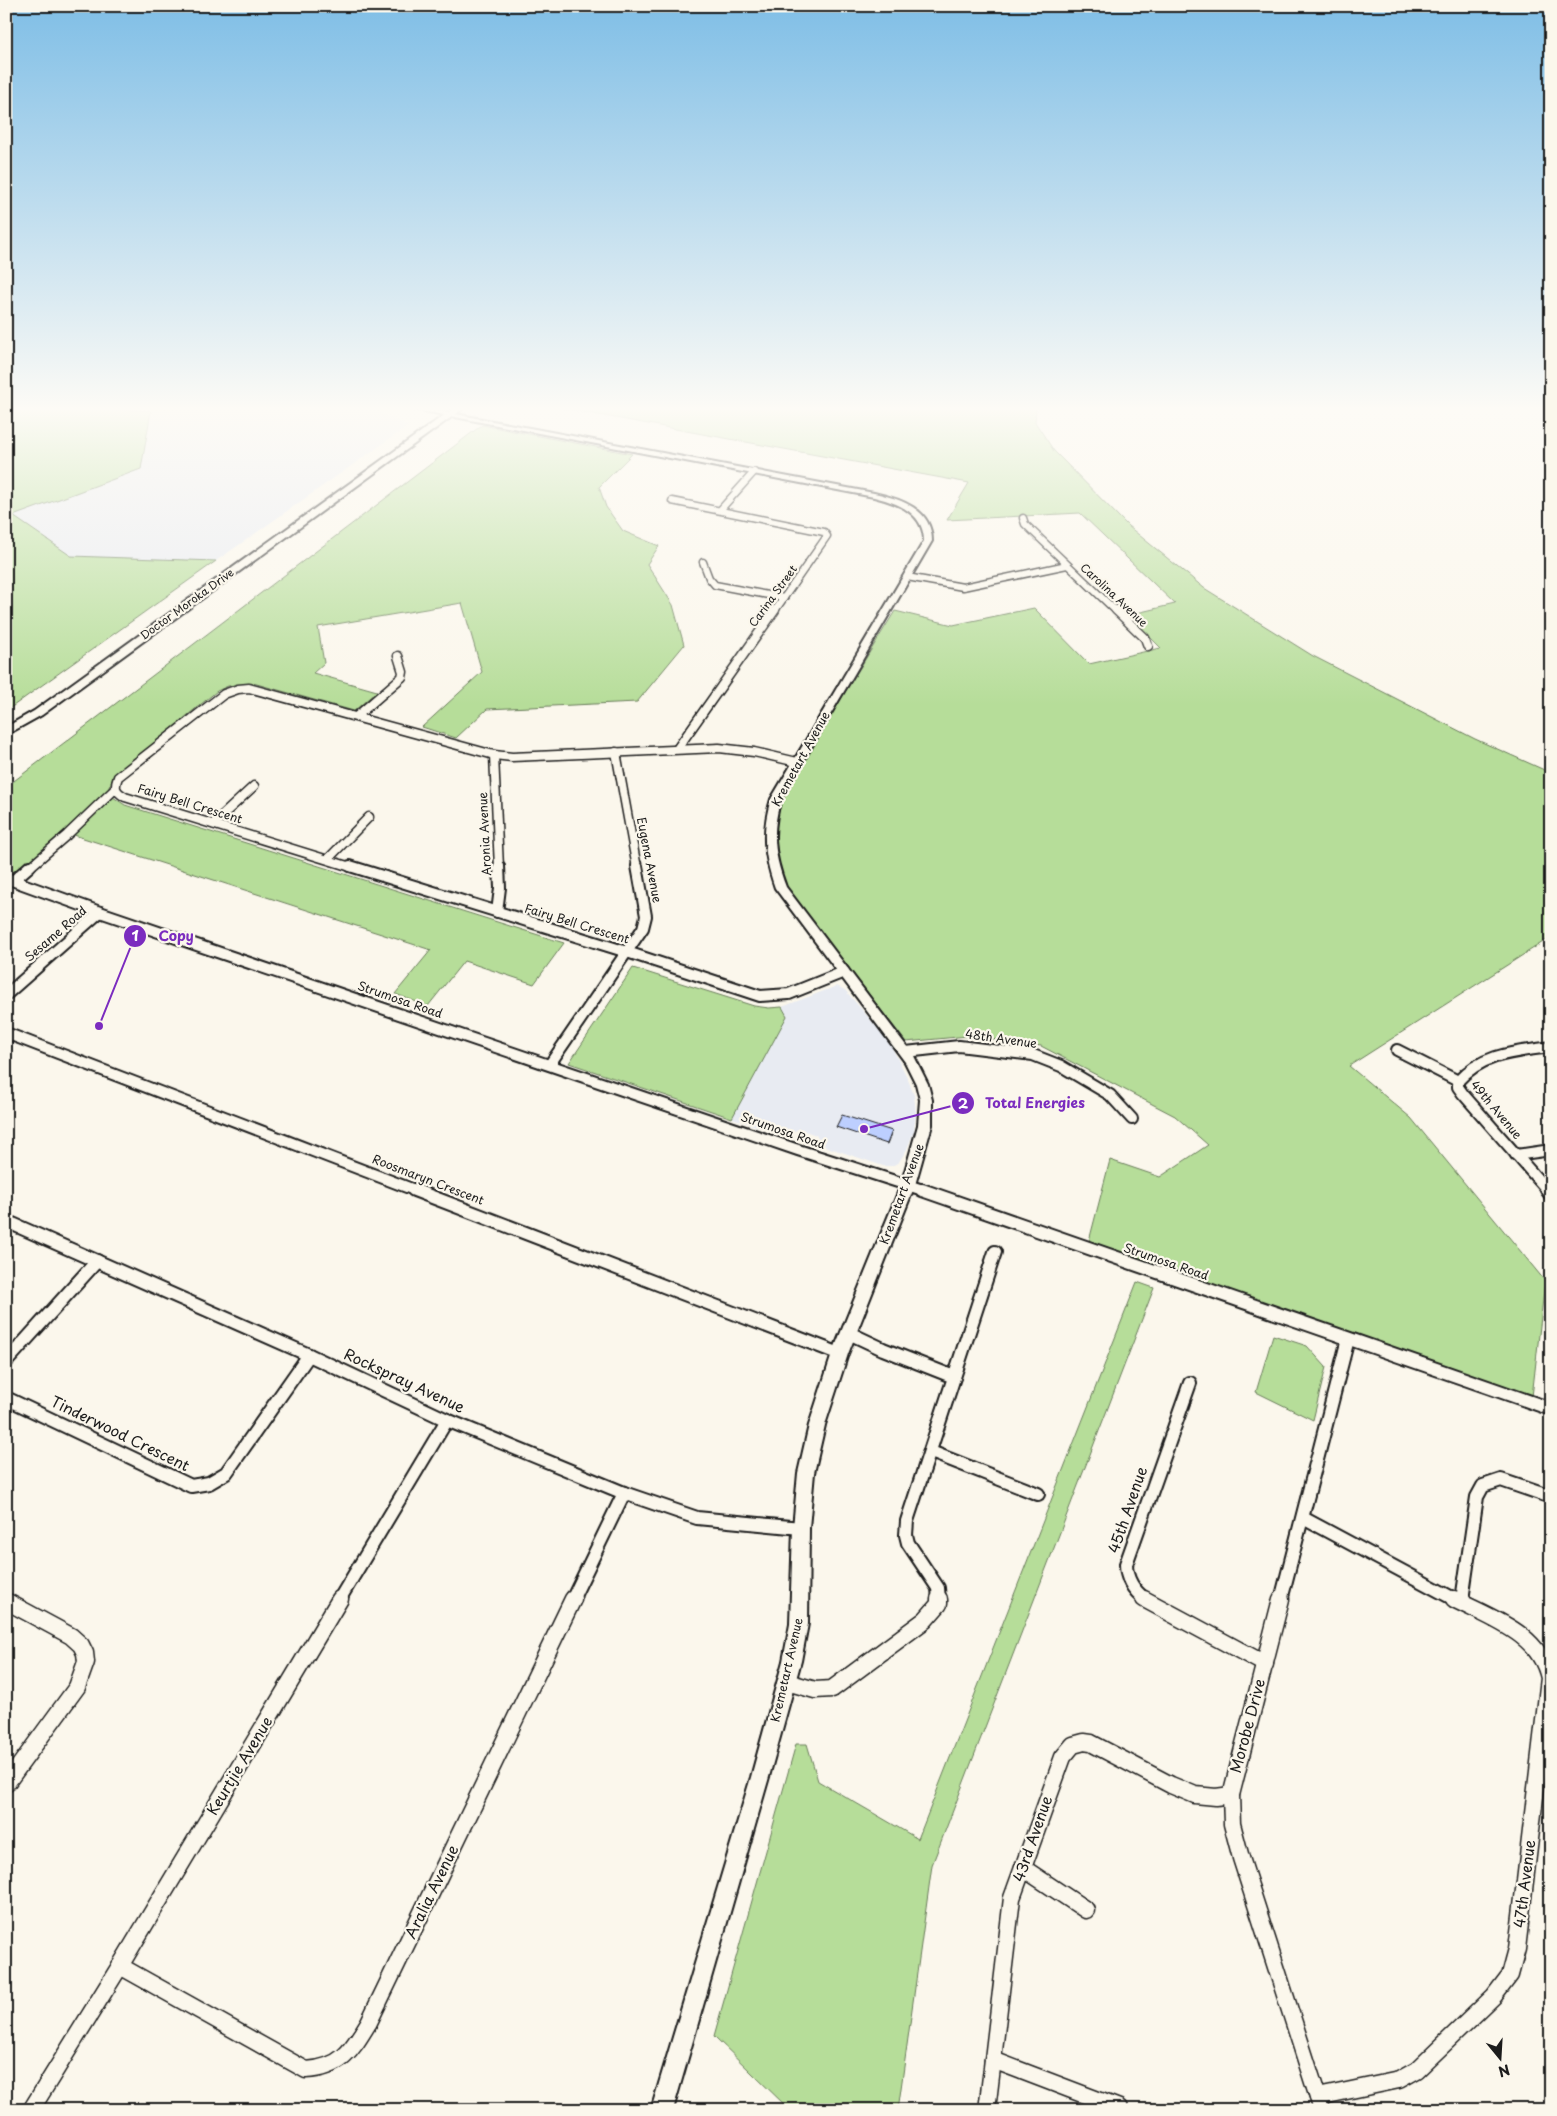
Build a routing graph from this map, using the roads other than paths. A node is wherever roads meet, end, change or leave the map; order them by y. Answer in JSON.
{"nodes":[{"id":1,"x":322,"y":507,"type":"edge"},
{"id":2,"x":706,"y":507,"type":"edge"},
{"id":3,"x":722,"y":507,"type":"edge"},
{"id":4,"x":907,"y":507,"type":"edge"},
{"id":5,"x":720,"y":509,"type":"junction"},
{"id":6,"x":1024,"y":518,"type":"dead end"},
{"id":7,"x":703,"y":562,"type":"dead end"},
{"id":8,"x":1067,"y":565,"type":"junction"},
{"id":9,"x":907,"y":578,"type":"junction"},
{"id":10,"x":784,"y":598,"type":"junction"},
{"id":11,"x":1148,"y":646,"type":"dead end"},
{"id":12,"x":398,"y":656,"type":"dead end"},
{"id":13,"x":38,"y":712,"type":"junction"},
{"id":14,"x":357,"y":716,"type":"junction"},
{"id":15,"x":6,"y":732,"type":"edge"},
{"id":16,"x":6,"y":739,"type":"edge"},
{"id":17,"x":677,"y":749,"type":"junction"},
{"id":18,"x":616,"y":752,"type":"junction"},
{"id":19,"x":494,"y":755,"type":"junction"},
{"id":20,"x":797,"y":762,"type":"junction"},
{"id":21,"x":254,"y":786,"type":"dead end"},
{"id":22,"x":115,"y":789,"type":"junction"},
{"id":23,"x":369,"y":817,"type":"dead end"},
{"id":24,"x":213,"y":824,"type":"junction"},
{"id":25,"x":328,"y":859,"type":"junction"},
{"id":26,"x":10,"y":879,"type":"edge"},
{"id":27,"x":100,"y":912,"type":"junction"},
{"id":28,"x":497,"y":912,"type":"junction"},
{"id":29,"x":627,"y":952,"type":"junction"},
{"id":30,"x":844,"y":972,"type":"junction"},
{"id":31,"x":6,"y":995,"type":"edge"},
{"id":32,"x":6,"y":1033,"type":"edge"},
{"id":33,"x":1551,"y":1047,"type":"edge"},
{"id":34,"x":1397,"y":1050,"type":"dead end"},
{"id":35,"x":906,"y":1052,"type":"junction"},
{"id":36,"x":550,"y":1064,"type":"junction"},
{"id":37,"x":1458,"y":1081,"type":"junction"},
{"id":38,"x":1132,"y":1119,"type":"dead end"},
{"id":39,"x":1551,"y":1150,"type":"edge"},
{"id":40,"x":1516,"y":1155,"type":"junction"},
{"id":41,"x":908,"y":1185,"type":"junction"},
{"id":42,"x":1551,"y":1196,"type":"edge"},
{"id":43,"x":6,"y":1221,"type":"edge"},
{"id":44,"x":995,"y":1252,"type":"dead end"},
{"id":45,"x":97,"y":1261,"type":"junction"},
{"id":46,"x":849,"y":1333,"type":"junction"},
{"id":47,"x":1348,"y":1339,"type":"junction"},
{"id":48,"x":840,"y":1354,"type":"junction"},
{"id":49,"x":309,"y":1355,"type":"junction"},
{"id":50,"x":6,"y":1362,"type":"edge"},
{"id":51,"x":954,"y":1377,"type":"junction"},
{"id":52,"x":1190,"y":1382,"type":"dead end"},
{"id":53,"x":6,"y":1398,"type":"edge"},
{"id":54,"x":1551,"y":1410,"type":"edge"},
{"id":55,"x":448,"y":1420,"type":"junction"},
{"id":56,"x":931,"y":1452,"type":"junction"},
{"id":57,"x":624,"y":1494,"type":"junction"},
{"id":58,"x":1038,"y":1494,"type":"dead end"},
{"id":59,"x":1551,"y":1498,"type":"edge"},
{"id":60,"x":1303,"y":1518,"type":"junction"},
{"id":61,"x":801,"y":1528,"type":"junction"},
{"id":62,"x":6,"y":1601,"type":"edge"},
{"id":63,"x":1462,"y":1602,"type":"junction"},
{"id":64,"x":1265,"y":1664,"type":"junction"},
{"id":65,"x":787,"y":1682,"type":"junction"},
{"id":66,"x":6,"y":1784,"type":"edge"},
{"id":67,"x":1231,"y":1795,"type":"junction"},
{"id":68,"x":1023,"y":1868,"type":"junction"},
{"id":69,"x":1086,"y":1910,"type":"dead end"},
{"id":70,"x":120,"y":1966,"type":"junction"},
{"id":71,"x":993,"y":2060,"type":"junction"},
{"id":72,"x":1320,"y":2103,"type":"edge"},
{"id":73,"x":1119,"y":2108,"type":"dead end"},
{"id":74,"x":31,"y":2110,"type":"edge"},
{"id":75,"x":662,"y":2110,"type":"edge"},
{"id":76,"x":987,"y":2110,"type":"edge"}],
"edges":[{"from":1,"to":13,"type":"main road","name":"Doctor Moroka Drive"},
{"from":2,"to":5,"type":"street","name":"Carina Street"},
{"from":3,"to":5,"type":"street"},
{"from":4,"to":9,"type":"street","name":"Kremetart Avenue"},
{"from":5,"to":10,"type":"street","name":"Carina Street"},
{"from":6,"to":8,"type":"street","name":"Carolina Avenue"},
{"from":7,"to":10,"type":"street"},
{"from":8,"to":9,"type":"street"},
{"from":8,"to":11,"type":"street","name":"Carolina Avenue"},
{"from":9,"to":20,"type":"street","name":"Kremetart Avenue"},
{"from":10,"to":17,"type":"street","name":"Carina Street"},
{"from":12,"to":14,"type":"street"},
{"from":13,"to":15,"type":"main road","name":"Doctor Moroka Drive"},
{"from":13,"to":16,"type":"main road","name":"Doctor Moroka Drive"},
{"from":14,"to":19,"type":"street","name":"Fairy Bell Crescent"},
{"from":14,"to":22,"type":"street","name":"Fairy Bell Crescent"},
{"from":17,"to":18,"type":"street","name":"Fairy Bell Crescent"},
{"from":17,"to":20,"type":"street","name":"Fairy Bell Crescent"},
{"from":18,"to":19,"type":"street","name":"Fairy Bell Crescent"},
{"from":18,"to":29,"type":"street","name":"Eugena Avenue"},
{"from":19,"to":28,"type":"street","name":"Aronia Avenue"},
{"from":20,"to":30,"type":"street","name":"Kremetart Avenue"},
{"from":21,"to":24,"type":"street"},
{"from":22,"to":24,"type":"street","name":"Fairy Bell Crescent"},
{"from":22,"to":26,"type":"street"},
{"from":23,"to":25,"type":"street"},
{"from":24,"to":25,"type":"street","name":"Fairy Bell Crescent"},
{"from":25,"to":28,"type":"street","name":"Fairy Bell Crescent"},
{"from":26,"to":27,"type":"street","name":"Strumosa Road"},
{"from":27,"to":31,"type":"street","name":"Sesame Road"},
{"from":27,"to":36,"type":"street","name":"Strumosa Road"},
{"from":28,"to":29,"type":"street","name":"Fairy Bell Crescent"},
{"from":29,"to":30,"type":"street","name":"Fairy Bell Crescent"},
{"from":29,"to":36,"type":"street","name":"Eugena Avenue"},
{"from":30,"to":35,"type":"street","name":"Kremetart Avenue"},
{"from":32,"to":48,"type":"street","name":"Roosmaryn Crescent"},
{"from":33,"to":37,"type":"street","name":"49th Avenue"},
{"from":34,"to":37,"type":"street","name":"49th Avenue"},
{"from":35,"to":38,"type":"street","name":"48th Avenue"},
{"from":35,"to":41,"type":"street","name":"Kremetart Avenue"},
{"from":36,"to":41,"type":"street","name":"Strumosa Road"},
{"from":37,"to":40,"type":"street","name":"49th Avenue"},
{"from":39,"to":40,"type":"street","name":"49th Avenue"},
{"from":40,"to":42,"type":"street","name":"49th Avenue"},
{"from":41,"to":46,"type":"street","name":"Kremetart Avenue"},
{"from":41,"to":47,"type":"street","name":"Strumosa Road"},
{"from":43,"to":45,"type":"street","name":"Rockspray Avenue"},
{"from":44,"to":51,"type":"street"},
{"from":45,"to":49,"type":"street","name":"Rockspray Avenue"},
{"from":45,"to":50,"type":"street"},
{"from":46,"to":48,"type":"street","name":"Kremetart Avenue"},
{"from":46,"to":51,"type":"street"},
{"from":47,"to":54,"type":"street","name":"Strumosa Road"},
{"from":47,"to":60,"type":"street","name":"Morobe Drive"},
{"from":48,"to":61,"type":"street","name":"Kremetart Avenue"},
{"from":49,"to":53,"type":"street","name":"Tinderwood Crescent"},
{"from":49,"to":55,"type":"street","name":"Rockspray Avenue"},
{"from":51,"to":56,"type":"street"},
{"from":52,"to":64,"type":"street","name":"45th Avenue"},
{"from":55,"to":57,"type":"street","name":"Rockspray Avenue"},
{"from":55,"to":70,"type":"street","name":"Keurtjie Avenue"},
{"from":56,"to":58,"type":"street"},
{"from":56,"to":65,"type":"street"},
{"from":57,"to":61,"type":"street","name":"Rockspray Avenue"},
{"from":57,"to":70,"type":"street","name":"Aralia Avenue"},
{"from":59,"to":63,"type":"street"},
{"from":60,"to":63,"type":"street","name":"47th Avenue"},
{"from":60,"to":64,"type":"street","name":"Morobe Drive"},
{"from":61,"to":65,"type":"street","name":"Kremetart Avenue"},
{"from":62,"to":66,"type":"street"},
{"from":63,"to":72,"type":"street","name":"47th Avenue"},
{"from":64,"to":67,"type":"street","name":"Morobe Drive"},
{"from":65,"to":75,"type":"street","name":"Kremetart Avenue"},
{"from":67,"to":68,"type":"street","name":"43rd Avenue"},
{"from":67,"to":72,"type":"street","name":"Morobe Drive"},
{"from":68,"to":69,"type":"street"},
{"from":68,"to":71,"type":"street","name":"43rd Avenue"},
{"from":70,"to":74,"type":"street","name":"Keurtjie Avenue"},
{"from":71,"to":73,"type":"street"},
{"from":71,"to":76,"type":"street","name":"43rd Avenue"}]}
